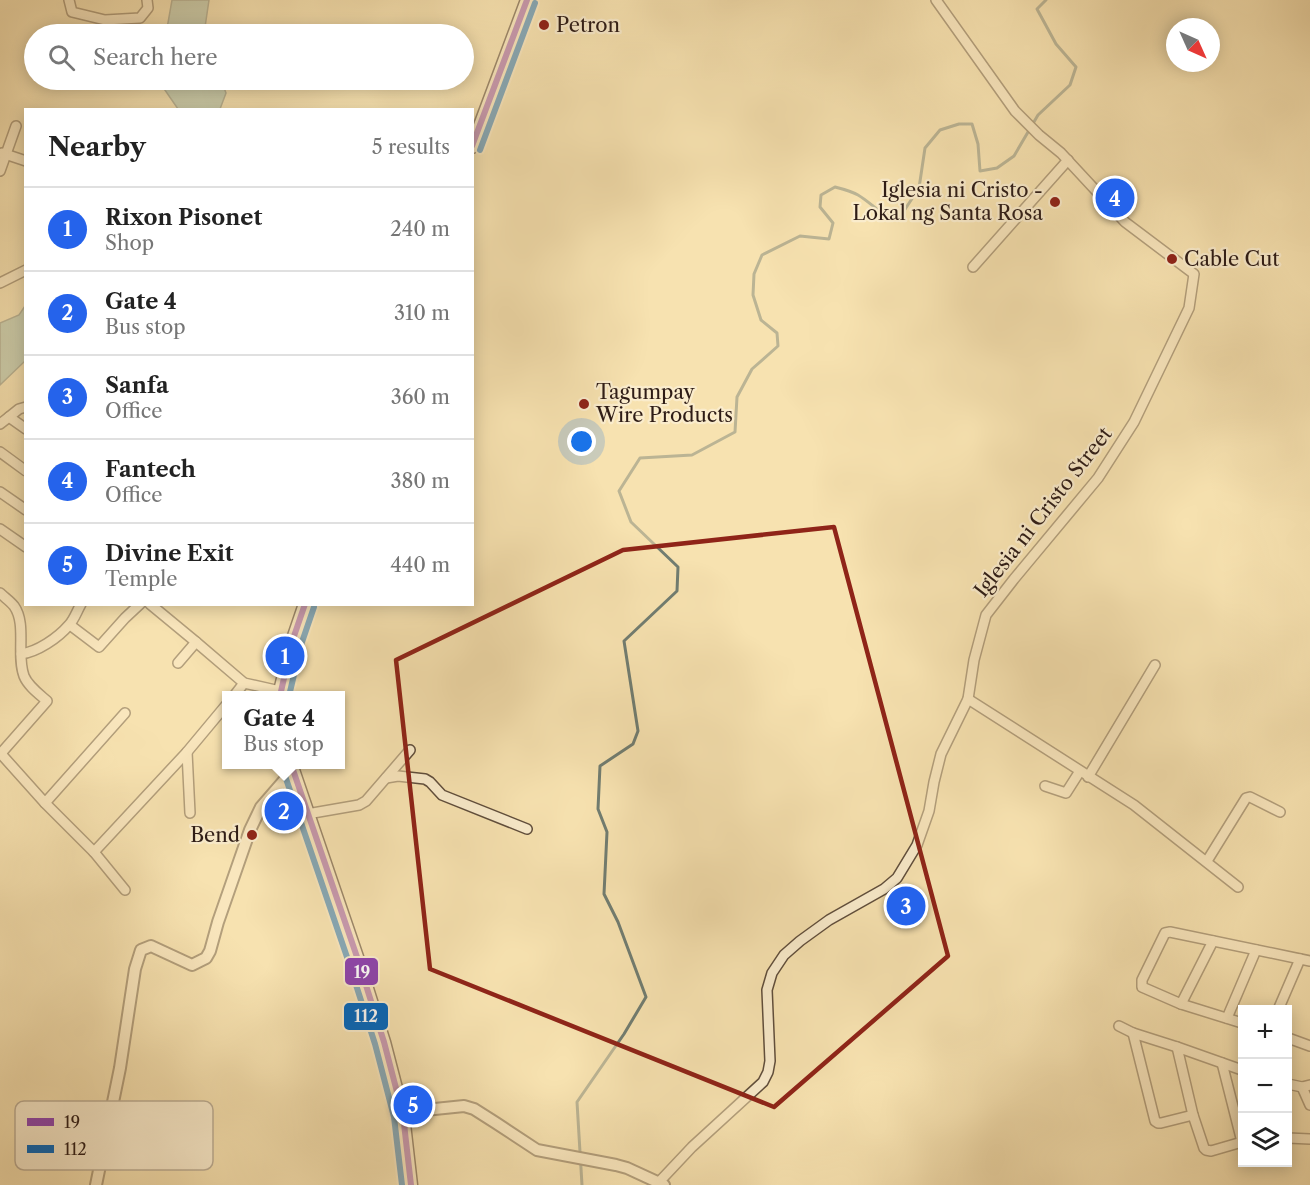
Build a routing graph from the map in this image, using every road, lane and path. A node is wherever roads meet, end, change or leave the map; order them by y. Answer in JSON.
{"nodes":[{"id":1,"x":69,"y":0,"type":"edge"},
{"id":2,"x":147,"y":0,"type":"edge"},
{"id":3,"x":527,"y":0,"type":"edge"},
{"id":4,"x":936,"y":0,"type":"edge"},
{"id":5,"x":16,"y":126,"type":"dead end"},
{"id":6,"x":474,"y":142,"type":"edge"},
{"id":7,"x":3,"y":153,"type":"edge"},
{"id":8,"x":24,"y":160,"type":"edge"},
{"id":9,"x":1068,"y":160,"type":"junction"},
{"id":10,"x":0,"y":171,"type":"edge"},
{"id":11,"x":973,"y":267,"type":"dead end"},
{"id":12,"x":24,"y":271,"type":"edge"},
{"id":13,"x":0,"y":283,"type":"edge"},
{"id":14,"x":24,"y":408,"type":"edge"},
{"id":15,"x":9,"y":417,"type":"junction"},
{"id":16,"x":0,"y":424,"type":"edge"},
{"id":17,"x":24,"y":428,"type":"edge"},
{"id":18,"x":0,"y":452,"type":"edge"},
{"id":19,"x":24,"y":470,"type":"edge"},
{"id":20,"x":0,"y":492,"type":"edge"},
{"id":21,"x":24,"y":509,"type":"edge"},
{"id":22,"x":0,"y":529,"type":"edge"},
{"id":23,"x":24,"y":546,"type":"edge"},
{"id":24,"x":0,"y":593,"type":"edge"},
{"id":25,"x":80,"y":606,"type":"edge"},
{"id":26,"x":138,"y":606,"type":"edge"},
{"id":27,"x":152,"y":606,"type":"edge"},
{"id":28,"x":304,"y":606,"type":"edge"},
{"id":29,"x":70,"y":625,"type":"junction"},
{"id":30,"x":196,"y":642,"type":"junction"},
{"id":31,"x":21,"y":654,"type":"junction"},
{"id":32,"x":178,"y":663,"type":"dead end"},
{"id":33,"x":1155,"y":665,"type":"dead end"},
{"id":34,"x":244,"y":683,"type":"junction"},
{"id":35,"x":238,"y":691,"type":"edge"},
{"id":36,"x":273,"y":691,"type":"edge"},
{"id":37,"x":280,"y":691,"type":"edge"},
{"id":38,"x":968,"y":699,"type":"junction"},
{"id":39,"x":222,"y":710,"type":"edge"},
{"id":40,"x":125,"y":713,"type":"dead end"},
{"id":41,"x":1,"y":749,"type":"edge"},
{"id":42,"x":410,"y":750,"type":"dead end"},
{"id":43,"x":187,"y":752,"type":"junction"},
{"id":44,"x":290,"y":769,"type":"edge"},
{"id":45,"x":293,"y":769,"type":"edge"},
{"id":46,"x":1084,"y":774,"type":"junction"},
{"id":47,"x":386,"y":778,"type":"junction"},
{"id":48,"x":1045,"y":786,"type":"dead end"},
{"id":49,"x":45,"y":803,"type":"junction"},
{"id":50,"x":1280,"y":812,"type":"dead end"},
{"id":51,"x":190,"y":813,"type":"dead end"},
{"id":52,"x":308,"y":814,"type":"junction"},
{"id":53,"x":527,"y":829,"type":"dead end"},
{"id":54,"x":94,"y":852,"type":"junction"},
{"id":55,"x":1207,"y":861,"type":"junction"},
{"id":56,"x":1238,"y":887,"type":"dead end"},
{"id":57,"x":125,"y":890,"type":"dead end"},
{"id":58,"x":1213,"y":941,"type":"junction"},
{"id":59,"x":1256,"y":950,"type":"junction"},
{"id":60,"x":1305,"y":960,"type":"edge"},
{"id":61,"x":1181,"y":1004,"type":"junction"},
{"id":62,"x":1281,"y":1005,"type":"edge"},
{"id":63,"x":1227,"y":1018,"type":"junction"},
{"id":64,"x":1238,"y":1022,"type":"edge"},
{"id":65,"x":1119,"y":1026,"type":"dead end"},
{"id":66,"x":1133,"y":1033,"type":"junction"},
{"id":67,"x":1292,"y":1040,"type":"edge"},
{"id":68,"x":1310,"y":1046,"type":"edge"},
{"id":69,"x":1177,"y":1047,"type":"junction"},
{"id":70,"x":1222,"y":1063,"type":"junction"},
{"id":71,"x":1238,"y":1069,"type":"edge"},
{"id":72,"x":1306,"y":1086,"type":"edge"},
{"id":73,"x":113,"y":1101,"type":"edge"},
{"id":74,"x":1310,"y":1105,"type":"edge"},
{"id":75,"x":403,"y":1115,"type":"junction"},
{"id":76,"x":1193,"y":1115,"type":"junction"},
{"id":77,"x":1238,"y":1126,"type":"edge"},
{"id":78,"x":1292,"y":1138,"type":"edge"},
{"id":79,"x":1310,"y":1139,"type":"edge"},
{"id":80,"x":1238,"y":1143,"type":"edge"},
{"id":81,"x":99,"y":1170,"type":"edge"},
{"id":82,"x":662,"y":1184,"type":"edge"},
{"id":83,"x":96,"y":1185,"type":"edge"},
{"id":84,"x":411,"y":1185,"type":"edge"}],
"edges":[{"from":1,"to":2,"type":"street"},
{"from":3,"to":6,"type":"main road"},
{"from":4,"to":9,"type":"street","name":"Iglesia ni Cristo Street"},
{"from":5,"to":7,"type":"street"},
{"from":7,"to":8,"type":"street"},
{"from":7,"to":10,"type":"street"},
{"from":9,"to":11,"type":"street"},
{"from":9,"to":38,"type":"street","name":"Iglesia ni Cristo Street"},
{"from":12,"to":13,"type":"street"},
{"from":14,"to":15,"type":"street"},
{"from":15,"to":16,"type":"street"},
{"from":15,"to":17,"type":"street"},
{"from":18,"to":19,"type":"street"},
{"from":20,"to":21,"type":"street"},
{"from":22,"to":23,"type":"street"},
{"from":24,"to":31,"type":"street"},
{"from":25,"to":29,"type":"street"},
{"from":26,"to":29,"type":"street"},
{"from":27,"to":30,"type":"street"},
{"from":28,"to":37,"type":"main road"},
{"from":29,"to":31,"type":"street"},
{"from":30,"to":32,"type":"street"},
{"from":30,"to":34,"type":"street"},
{"from":31,"to":41,"type":"street"},
{"from":33,"to":46,"type":"street"},
{"from":34,"to":35,"type":"street"},
{"from":34,"to":36,"type":"street"},
{"from":38,"to":46,"type":"street"},
{"from":38,"to":82,"type":"street","name":"Iglesia ni Cristo Street"},
{"from":39,"to":43,"type":"street"},
{"from":40,"to":49,"type":"street"},
{"from":41,"to":49,"type":"street"},
{"from":42,"to":47,"type":"street"},
{"from":43,"to":51,"type":"street"},
{"from":43,"to":54,"type":"street"},
{"from":44,"to":73,"type":"street"},
{"from":45,"to":52,"type":"main road"},
{"from":46,"to":48,"type":"street"},
{"from":46,"to":55,"type":"street"},
{"from":47,"to":52,"type":"street"},
{"from":47,"to":53,"type":"street"},
{"from":49,"to":54,"type":"street"},
{"from":50,"to":55,"type":"street"},
{"from":52,"to":75,"type":"main road"},
{"from":54,"to":57,"type":"street"},
{"from":55,"to":56,"type":"street"},
{"from":58,"to":59,"type":"street"},
{"from":58,"to":61,"type":"street"},
{"from":58,"to":61,"type":"street"},
{"from":59,"to":60,"type":"street"},
{"from":59,"to":63,"type":"street"},
{"from":60,"to":62,"type":"street"},
{"from":61,"to":63,"type":"street"},
{"from":63,"to":64,"type":"street"},
{"from":65,"to":66,"type":"street"},
{"from":66,"to":69,"type":"street"},
{"from":66,"to":76,"type":"street"},
{"from":67,"to":68,"type":"street"},
{"from":69,"to":70,"type":"street"},
{"from":69,"to":76,"type":"street"},
{"from":70,"to":71,"type":"street"},
{"from":70,"to":77,"type":"street"},
{"from":72,"to":74,"type":"street"},
{"from":75,"to":82,"type":"street"},
{"from":75,"to":84,"type":"main road"},
{"from":76,"to":80,"type":"street"},
{"from":78,"to":79,"type":"street"},
{"from":81,"to":83,"type":"street"}]}
